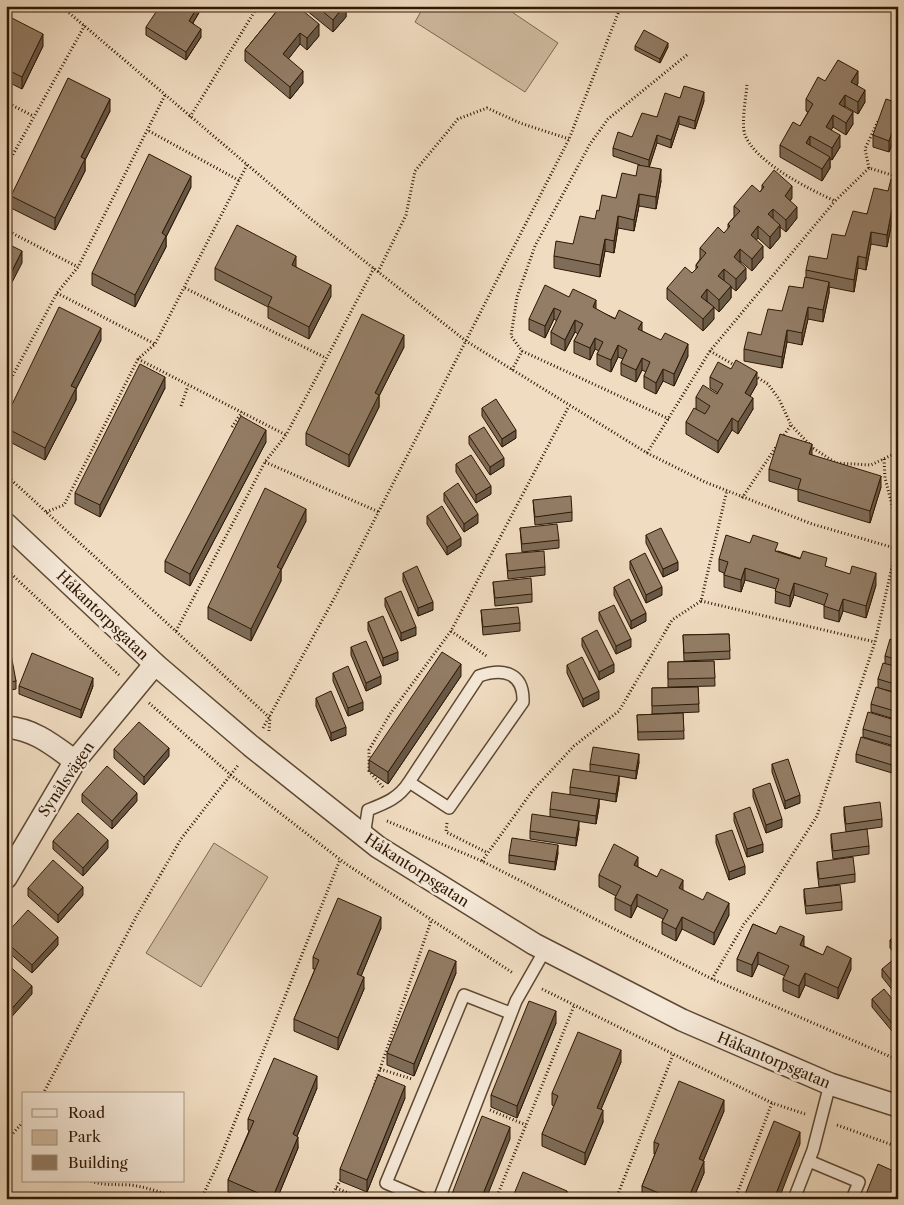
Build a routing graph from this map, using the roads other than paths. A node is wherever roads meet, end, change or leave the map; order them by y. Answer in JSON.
{"nodes":[{"id":1,"x":6,"y":524,"type":"edge"},
{"id":2,"x":154,"y":664,"type":"junction"},
{"id":3,"x":6,"y":727,"type":"edge"},
{"id":4,"x":75,"y":761,"type":"junction"},
{"id":5,"x":409,"y":782,"type":"junction"},
{"id":6,"x":364,"y":836,"type":"junction"},
{"id":7,"x":6,"y":878,"type":"edge"},
{"id":8,"x":546,"y":950,"type":"junction"},
{"id":9,"x":510,"y":1013,"type":"junction"},
{"id":10,"x":830,"y":1084,"type":"junction"},
{"id":11,"x":898,"y":1106,"type":"edge"},
{"id":12,"x":809,"y":1161,"type":"junction"},
{"id":13,"x":423,"y":1199,"type":"edge"},
{"id":14,"x":439,"y":1199,"type":"edge"},
{"id":15,"x":794,"y":1199,"type":"edge"},
{"id":16,"x":852,"y":1199,"type":"edge"}],
"edges":[{"from":1,"to":2,"type":"street","name":"Håkantorpsgatan"},
{"from":2,"to":4,"type":"street","name":"Synålsvägen"},
{"from":2,"to":6,"type":"street","name":"Håkantorpsgatan"},
{"from":3,"to":4,"type":"street"},
{"from":4,"to":7,"type":"street","name":"Synålsvägen"},
{"from":5,"to":5,"type":"lane"},
{"from":5,"to":6,"type":"lane"},
{"from":6,"to":8,"type":"street","name":"Håkantorpsgatan"},
{"from":8,"to":9,"type":"lane"},
{"from":8,"to":10,"type":"street","name":"Håkantorpsgatan"},
{"from":9,"to":13,"type":"lane"},
{"from":9,"to":14,"type":"lane"},
{"from":10,"to":11,"type":"street","name":"Håkantorpsgatan"},
{"from":10,"to":12,"type":"lane"},
{"from":12,"to":15,"type":"lane"},
{"from":12,"to":16,"type":"lane"}]}
